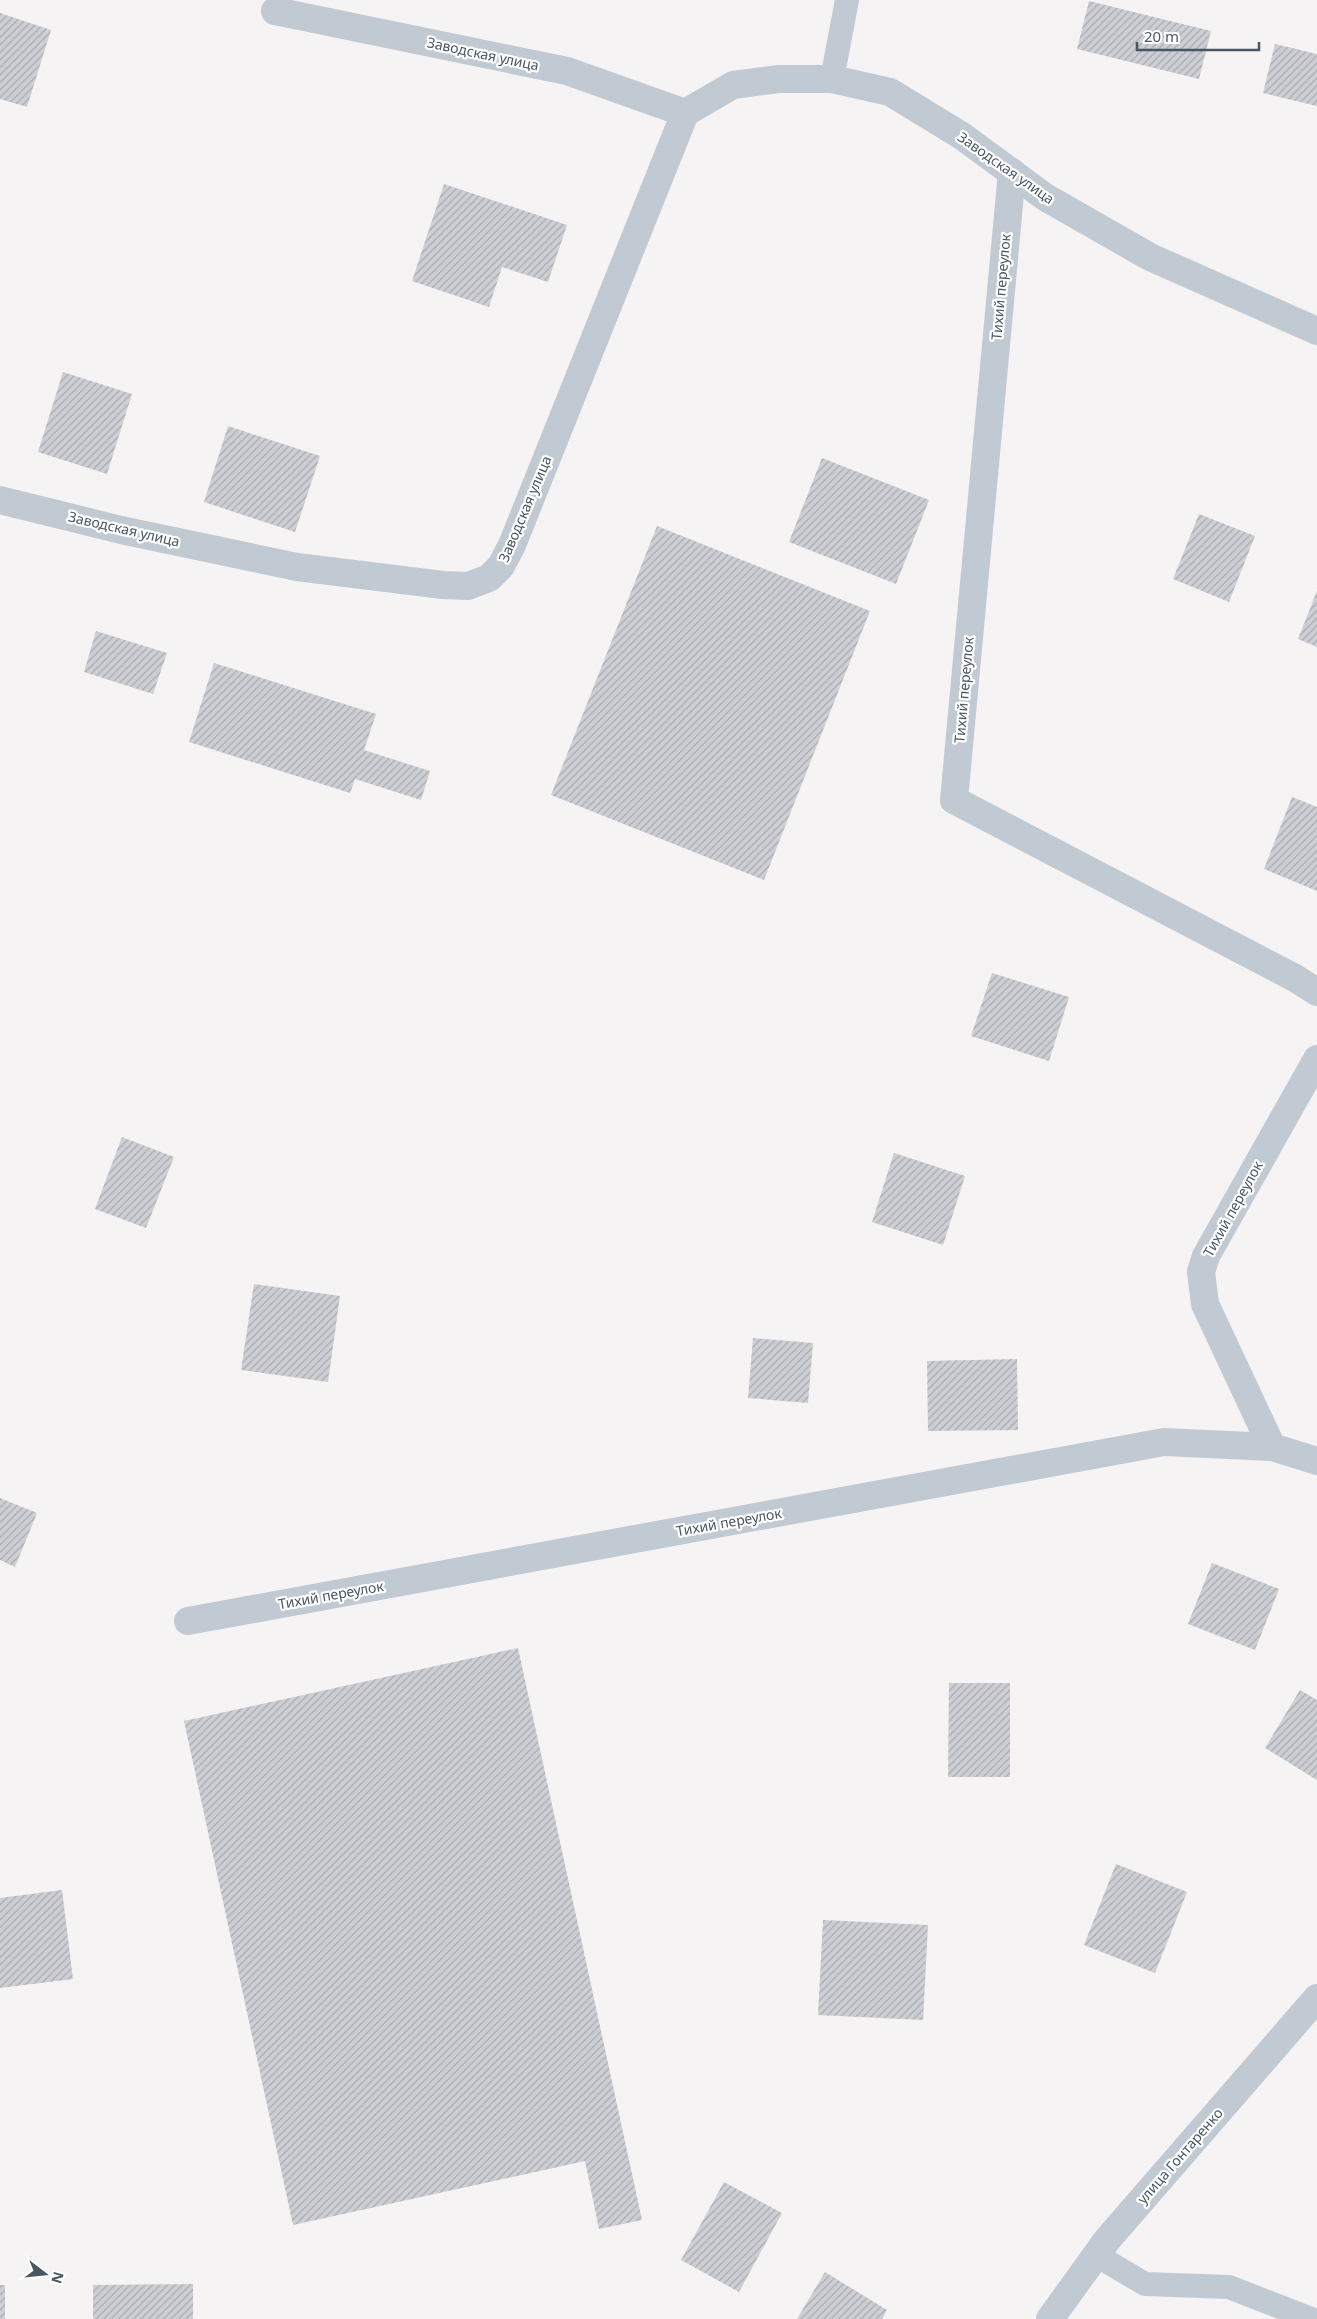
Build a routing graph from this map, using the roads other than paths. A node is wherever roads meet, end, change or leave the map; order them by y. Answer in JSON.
{"nodes":[{"id":1,"x":847,"y":0,"type":"edge"},
{"id":2,"x":275,"y":11,"type":"dead end"},
{"id":3,"x":832,"y":79,"type":"junction"},
{"id":4,"x":685,"y":114,"type":"junction"},
{"id":5,"x":1012,"y":172,"type":"junction"},
{"id":6,"x":1317,"y":331,"type":"edge"},
{"id":7,"x":0,"y":500,"type":"edge"},
{"id":8,"x":1317,"y":992,"type":"edge"},
{"id":9,"x":1317,"y":1059,"type":"edge"},
{"id":10,"x":1272,"y":1448,"type":"junction"},
{"id":11,"x":1317,"y":1461,"type":"edge"},
{"id":12,"x":188,"y":1621,"type":"dead end"},
{"id":13,"x":1317,"y":1998,"type":"edge"},
{"id":14,"x":1096,"y":2255,"type":"junction"},
{"id":15,"x":1050,"y":2319,"type":"edge"},
{"id":16,"x":1311,"y":2319,"type":"edge"}],
"edges":[{"from":1,"to":3,"type":"lane"},
{"from":2,"to":4,"type":"street","name":"Заводская улица"},
{"from":3,"to":4,"type":"street","name":"Заводская улица"},
{"from":3,"to":5,"type":"street","name":"Заводская улица"},
{"from":4,"to":7,"type":"street","name":"Заводская улица"},
{"from":5,"to":6,"type":"street","name":"Заводская улица"},
{"from":5,"to":8,"type":"street","name":"Тихий переулок"},
{"from":9,"to":10,"type":"street","name":"Тихий переулок"},
{"from":10,"to":11,"type":"street","name":"Тихий переулок"},
{"from":10,"to":12,"type":"street","name":"Тихий переулок"},
{"from":13,"to":14,"type":"street","name":"улица Гонтаренко"},
{"from":14,"to":15,"type":"street","name":"улица Гонтаренко"},
{"from":14,"to":16,"type":"lane"}]}
